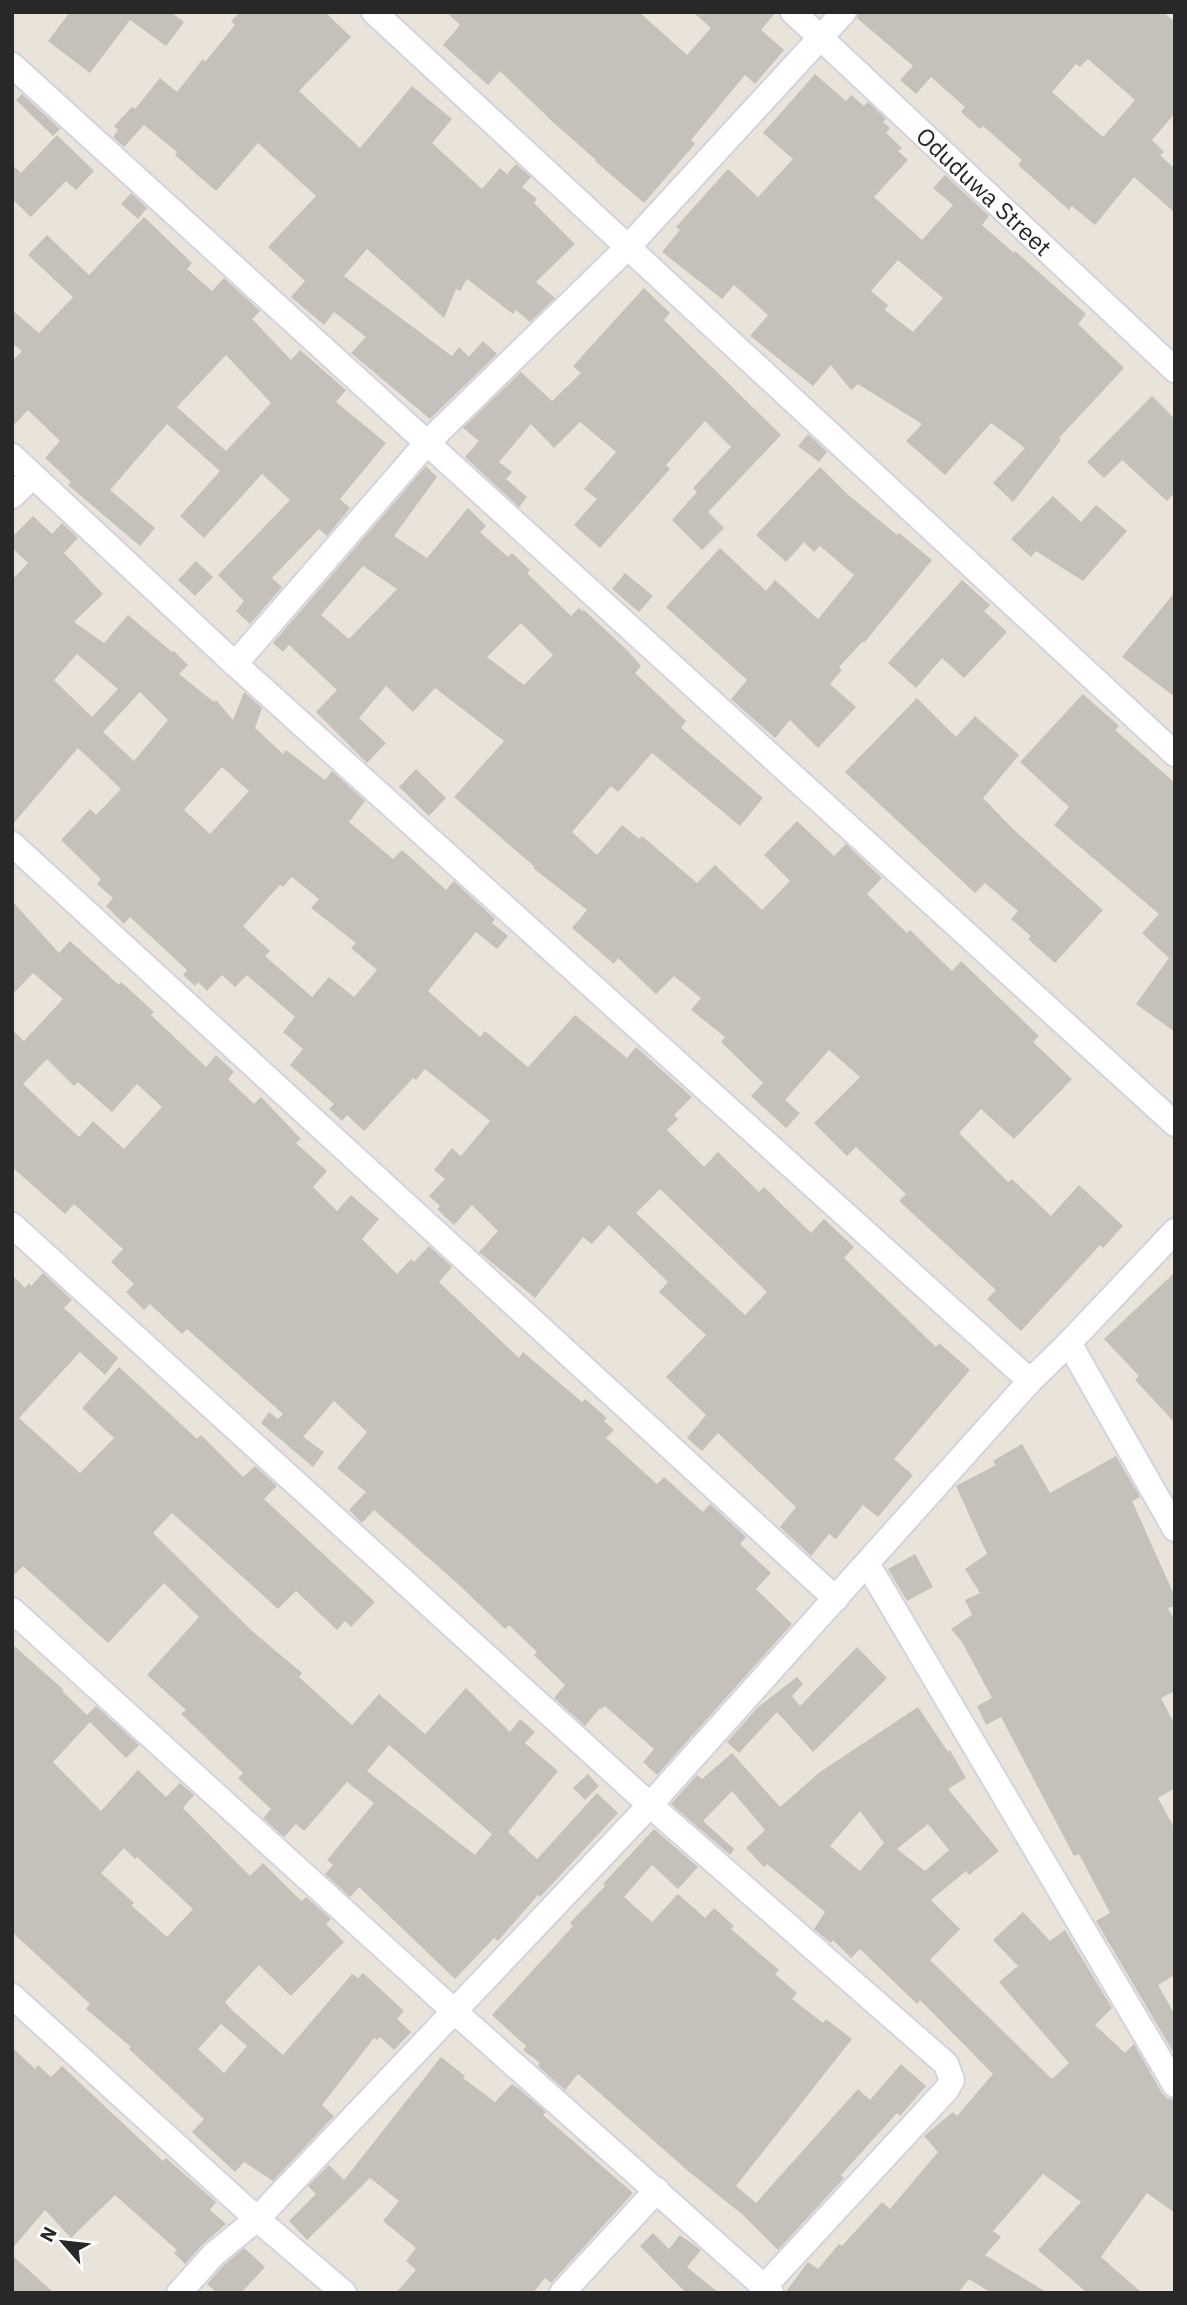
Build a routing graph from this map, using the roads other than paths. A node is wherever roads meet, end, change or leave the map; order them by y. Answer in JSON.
{"nodes":[{"id":1,"x":374,"y":12,"type":"edge"},
{"id":2,"x":793,"y":12,"type":"edge"},
{"id":3,"x":844,"y":12,"type":"edge"},
{"id":4,"x":821,"y":37,"type":"junction"},
{"id":5,"x":12,"y":65,"type":"edge"},
{"id":6,"x":628,"y":247,"type":"junction"},
{"id":7,"x":1175,"y":370,"type":"edge"},
{"id":8,"x":426,"y":444,"type":"junction"},
{"id":9,"x":12,"y":456,"type":"edge"},
{"id":10,"x":33,"y":476,"type":"junction"},
{"id":11,"x":12,"y":496,"type":"edge"},
{"id":12,"x":234,"y":664,"type":"junction"},
{"id":13,"x":1175,"y":754,"type":"edge"},
{"id":14,"x":12,"y":844,"type":"edge"},
{"id":15,"x":1175,"y":1124,"type":"edge"},
{"id":16,"x":12,"y":1225,"type":"edge"},
{"id":17,"x":1175,"y":1231,"type":"edge"},
{"id":18,"x":1069,"y":1343,"type":"junction"},
{"id":19,"x":1030,"y":1381,"type":"junction"},
{"id":20,"x":1175,"y":1529,"type":"edge"},
{"id":21,"x":868,"y":1565,"type":"junction"},
{"id":22,"x":836,"y":1599,"type":"junction"},
{"id":23,"x":12,"y":1610,"type":"edge"},
{"id":24,"x":650,"y":1805,"type":"junction"},
{"id":25,"x":12,"y":1996,"type":"edge"},
{"id":26,"x":454,"y":2011,"type":"junction"},
{"id":27,"x":1175,"y":2085,"type":"edge"},
{"id":28,"x":657,"y":2190,"type":"junction"},
{"id":29,"x":257,"y":2219,"type":"junction"},
{"id":30,"x":768,"y":2290,"type":"edge"},
{"id":31,"x":179,"y":2293,"type":"edge"},
{"id":32,"x":344,"y":2293,"type":"edge"},
{"id":33,"x":562,"y":2293,"type":"edge"}],
"edges":[{"from":1,"to":6,"type":"street"},
{"from":2,"to":4,"type":"street","name":"Oduduwa Street"},
{"from":3,"to":4,"type":"street"},
{"from":4,"to":6,"type":"street"},
{"from":4,"to":7,"type":"street","name":"Oduduwa Street"},
{"from":5,"to":8,"type":"street"},
{"from":6,"to":8,"type":"street"},
{"from":6,"to":13,"type":"street"},
{"from":8,"to":12,"type":"street"},
{"from":8,"to":15,"type":"street"},
{"from":9,"to":10,"type":"street"},
{"from":10,"to":11,"type":"street"},
{"from":10,"to":12,"type":"street"},
{"from":12,"to":19,"type":"street"},
{"from":14,"to":22,"type":"street"},
{"from":16,"to":24,"type":"street"},
{"from":17,"to":18,"type":"street"},
{"from":18,"to":19,"type":"street"},
{"from":18,"to":20,"type":"street"},
{"from":19,"to":21,"type":"street"},
{"from":21,"to":22,"type":"street"},
{"from":21,"to":27,"type":"street"},
{"from":22,"to":24,"type":"street"},
{"from":23,"to":26,"type":"street"},
{"from":24,"to":26,"type":"street"},
{"from":24,"to":30,"type":"street"},
{"from":25,"to":29,"type":"street"},
{"from":26,"to":28,"type":"street"},
{"from":26,"to":29,"type":"street"},
{"from":28,"to":30,"type":"street"},
{"from":28,"to":33,"type":"street"},
{"from":29,"to":31,"type":"street"},
{"from":29,"to":32,"type":"street"}]}
